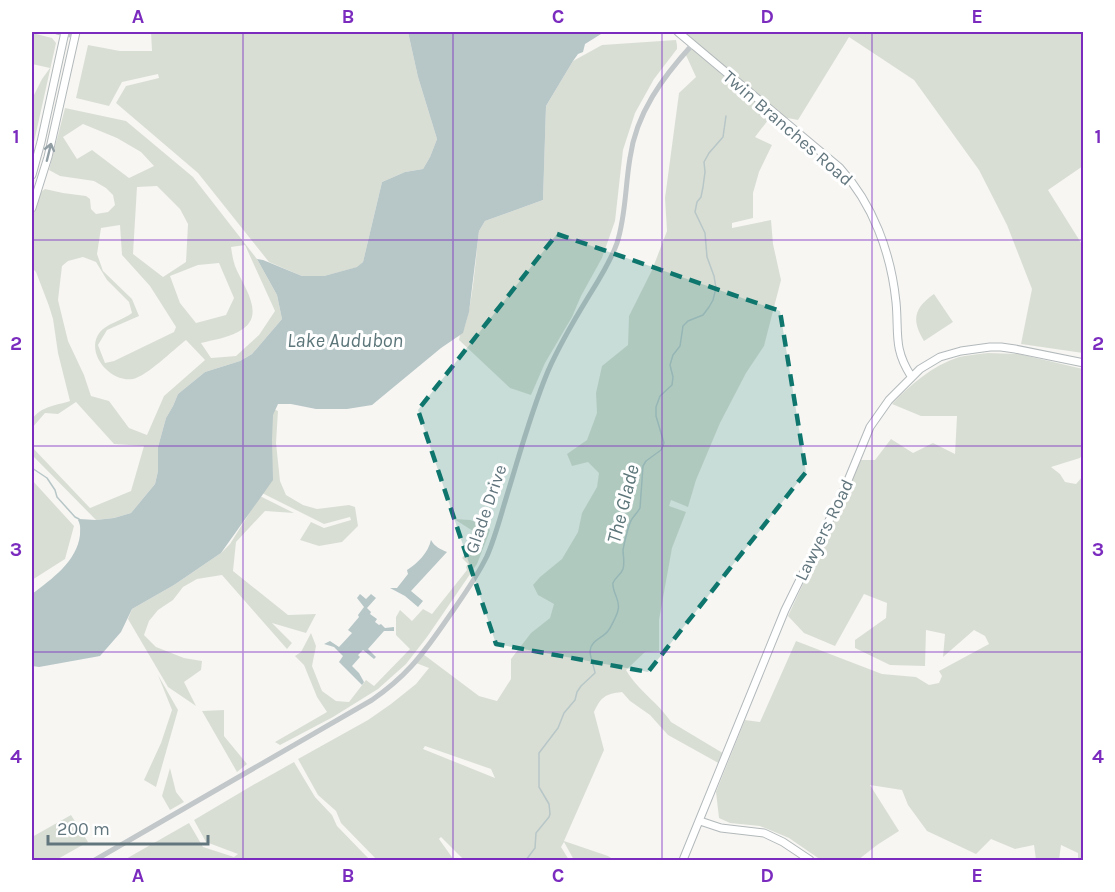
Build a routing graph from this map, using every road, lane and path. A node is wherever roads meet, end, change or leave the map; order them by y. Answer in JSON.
{"nodes":[{"id":1,"x":62,"y":32,"type":"edge"},
{"id":2,"x":678,"y":32,"type":"edge"},
{"id":3,"x":75,"y":34,"type":"edge"},
{"id":4,"x":693,"y":45,"type":"junction"},
{"id":5,"x":32,"y":175,"type":"edge"},
{"id":6,"x":32,"y":208,"type":"edge"},
{"id":7,"x":1083,"y":363,"type":"edge"},
{"id":8,"x":911,"y":376,"type":"junction"},
{"id":9,"x":700,"y":820,"type":"junction"},
{"id":10,"x":95,"y":861,"type":"edge"},
{"id":11,"x":683,"y":861,"type":"edge"},
{"id":12,"x":810,"y":861,"type":"edge"}],
"edges":[{"from":1,"to":3,"type":"street"},
{"from":1,"to":5,"type":"main road"},
{"from":2,"to":4,"type":"main road","name":"Twin Branches Road"},
{"from":6,"to":3,"type":"main road","one_way":true},
{"from":4,"to":8,"type":"main road","name":"Twin Branches Road"},
{"from":4,"to":10,"type":"street","name":"Glade Drive"},
{"from":7,"to":8,"type":"main road","name":"Lawyers Road"},
{"from":8,"to":9,"type":"main road","name":"Lawyers Road"},
{"from":9,"to":11,"type":"main road","name":"Lawyers Road"},
{"from":9,"to":12,"type":"main road"}]}
